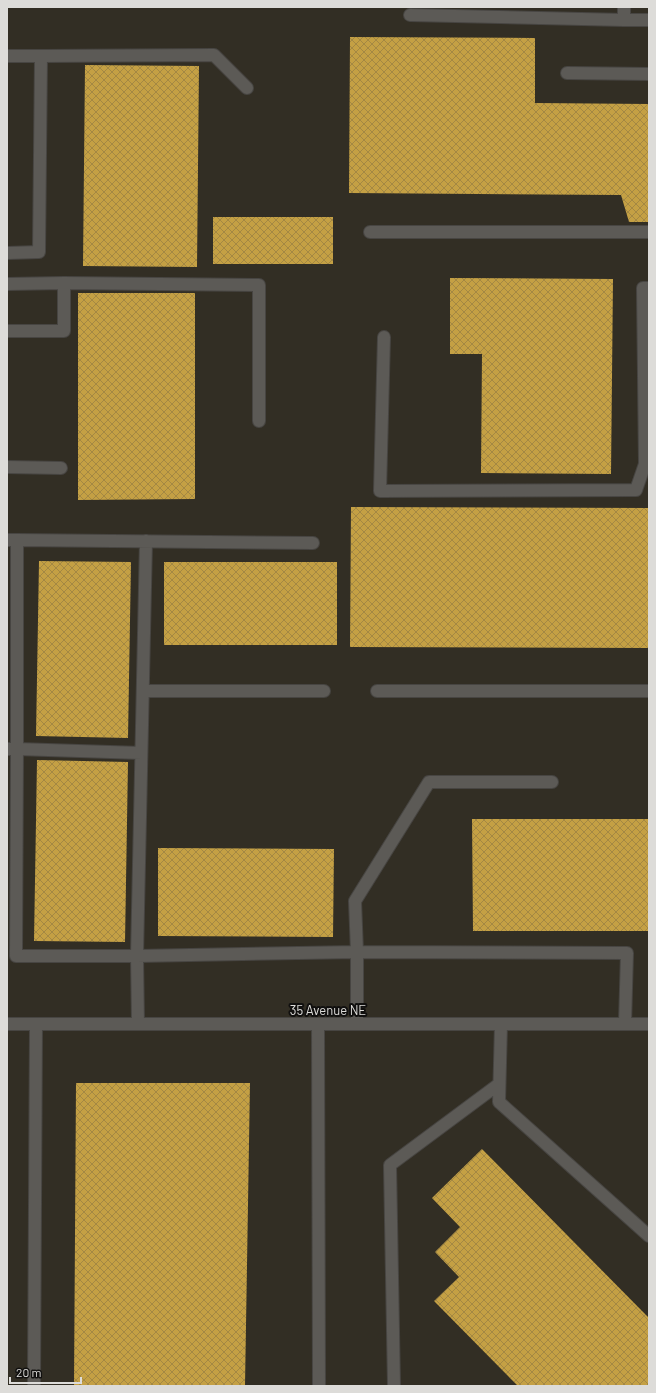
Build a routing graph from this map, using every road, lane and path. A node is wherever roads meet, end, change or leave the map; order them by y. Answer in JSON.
{"nodes":[{"id":1,"x":624,"y":7,"type":"edge"},
{"id":2,"x":410,"y":15,"type":"dead end"},
{"id":3,"x":624,"y":20,"type":"junction"},
{"id":4,"x":649,"y":20,"type":"edge"},
{"id":5,"x":7,"y":56,"type":"edge"},
{"id":6,"x":41,"y":56,"type":"junction"},
{"id":7,"x":567,"y":72,"type":"dead end"},
{"id":8,"x":649,"y":74,"type":"edge"},
{"id":9,"x":247,"y":88,"type":"dead end"},
{"id":10,"x":370,"y":232,"type":"dead end"},
{"id":11,"x":649,"y":232,"type":"edge"},
{"id":12,"x":7,"y":253,"type":"edge"},
{"id":13,"x":64,"y":283,"type":"junction"},
{"id":14,"x":7,"y":284,"type":"edge"},
{"id":15,"x":649,"y":288,"type":"edge"},
{"id":16,"x":7,"y":331,"type":"edge"},
{"id":17,"x":384,"y":337,"type":"dead end"},
{"id":18,"x":259,"y":422,"type":"dead end"},
{"id":19,"x":647,"y":464,"type":"edge"},
{"id":20,"x":7,"y":467,"type":"edge"},
{"id":21,"x":61,"y":468,"type":"dead end"},
{"id":22,"x":12,"y":540,"type":"edge"},
{"id":23,"x":146,"y":541,"type":"junction"},
{"id":24,"x":314,"y":542,"type":"dead end"},
{"id":25,"x":143,"y":691,"type":"junction"},
{"id":26,"x":324,"y":691,"type":"dead end"},
{"id":27,"x":377,"y":691,"type":"dead end"},
{"id":28,"x":649,"y":691,"type":"edge"},
{"id":29,"x":12,"y":749,"type":"edge"},
{"id":30,"x":141,"y":752,"type":"junction"},
{"id":31,"x":552,"y":782,"type":"dead end"},
{"id":32,"x":357,"y":952,"type":"junction"},
{"id":33,"x":137,"y":956,"type":"junction"},
{"id":34,"x":7,"y":1024,"type":"edge"},
{"id":35,"x":36,"y":1024,"type":"junction"},
{"id":36,"x":138,"y":1024,"type":"junction"},
{"id":37,"x":318,"y":1024,"type":"junction"},
{"id":38,"x":357,"y":1024,"type":"junction"},
{"id":39,"x":501,"y":1024,"type":"junction"},
{"id":40,"x":626,"y":1024,"type":"junction"},
{"id":41,"x":649,"y":1024,"type":"edge"},
{"id":42,"x":500,"y":1084,"type":"junction"},
{"id":43,"x":649,"y":1236,"type":"edge"},
{"id":44,"x":34,"y":1386,"type":"edge"},
{"id":45,"x":319,"y":1386,"type":"edge"},
{"id":46,"x":394,"y":1386,"type":"edge"}],
"edges":[{"from":1,"to":3,"type":"street"},
{"from":2,"to":3,"type":"street"},
{"from":3,"to":4,"type":"street"},
{"from":5,"to":6,"type":"street"},
{"from":6,"to":9,"type":"street"},
{"from":6,"to":12,"type":"street"},
{"from":7,"to":8,"type":"street"},
{"from":10,"to":11,"type":"street"},
{"from":13,"to":14,"type":"street"},
{"from":13,"to":16,"type":"street"},
{"from":13,"to":18,"type":"street"},
{"from":15,"to":19,"type":"street"},
{"from":17,"to":19,"type":"street"},
{"from":20,"to":21,"type":"street"},
{"from":22,"to":23,"type":"street"},
{"from":22,"to":29,"type":"street"},
{"from":23,"to":24,"type":"street"},
{"from":23,"to":25,"type":"street"},
{"from":25,"to":26,"type":"street"},
{"from":25,"to":30,"type":"street"},
{"from":27,"to":28,"type":"street"},
{"from":29,"to":30,"type":"street"},
{"from":29,"to":33,"type":"street"},
{"from":30,"to":33,"type":"street"},
{"from":31,"to":32,"type":"street"},
{"from":32,"to":33,"type":"street"},
{"from":32,"to":38,"type":"street"},
{"from":32,"to":40,"type":"street"},
{"from":33,"to":36,"type":"street"},
{"from":34,"to":35,"type":"street","name":"35 Avenue NE"},
{"from":35,"to":36,"type":"street","name":"35 Avenue NE"},
{"from":35,"to":44,"type":"street"},
{"from":36,"to":37,"type":"street","name":"35 Avenue NE"},
{"from":37,"to":38,"type":"street","name":"35 Avenue NE"},
{"from":37,"to":45,"type":"street"},
{"from":38,"to":39,"type":"street","name":"35 Avenue NE"},
{"from":39,"to":40,"type":"street","name":"35 Avenue NE"},
{"from":39,"to":42,"type":"street"},
{"from":40,"to":41,"type":"street","name":"35 Avenue NE"},
{"from":42,"to":43,"type":"street"},
{"from":42,"to":46,"type":"street"}]}
